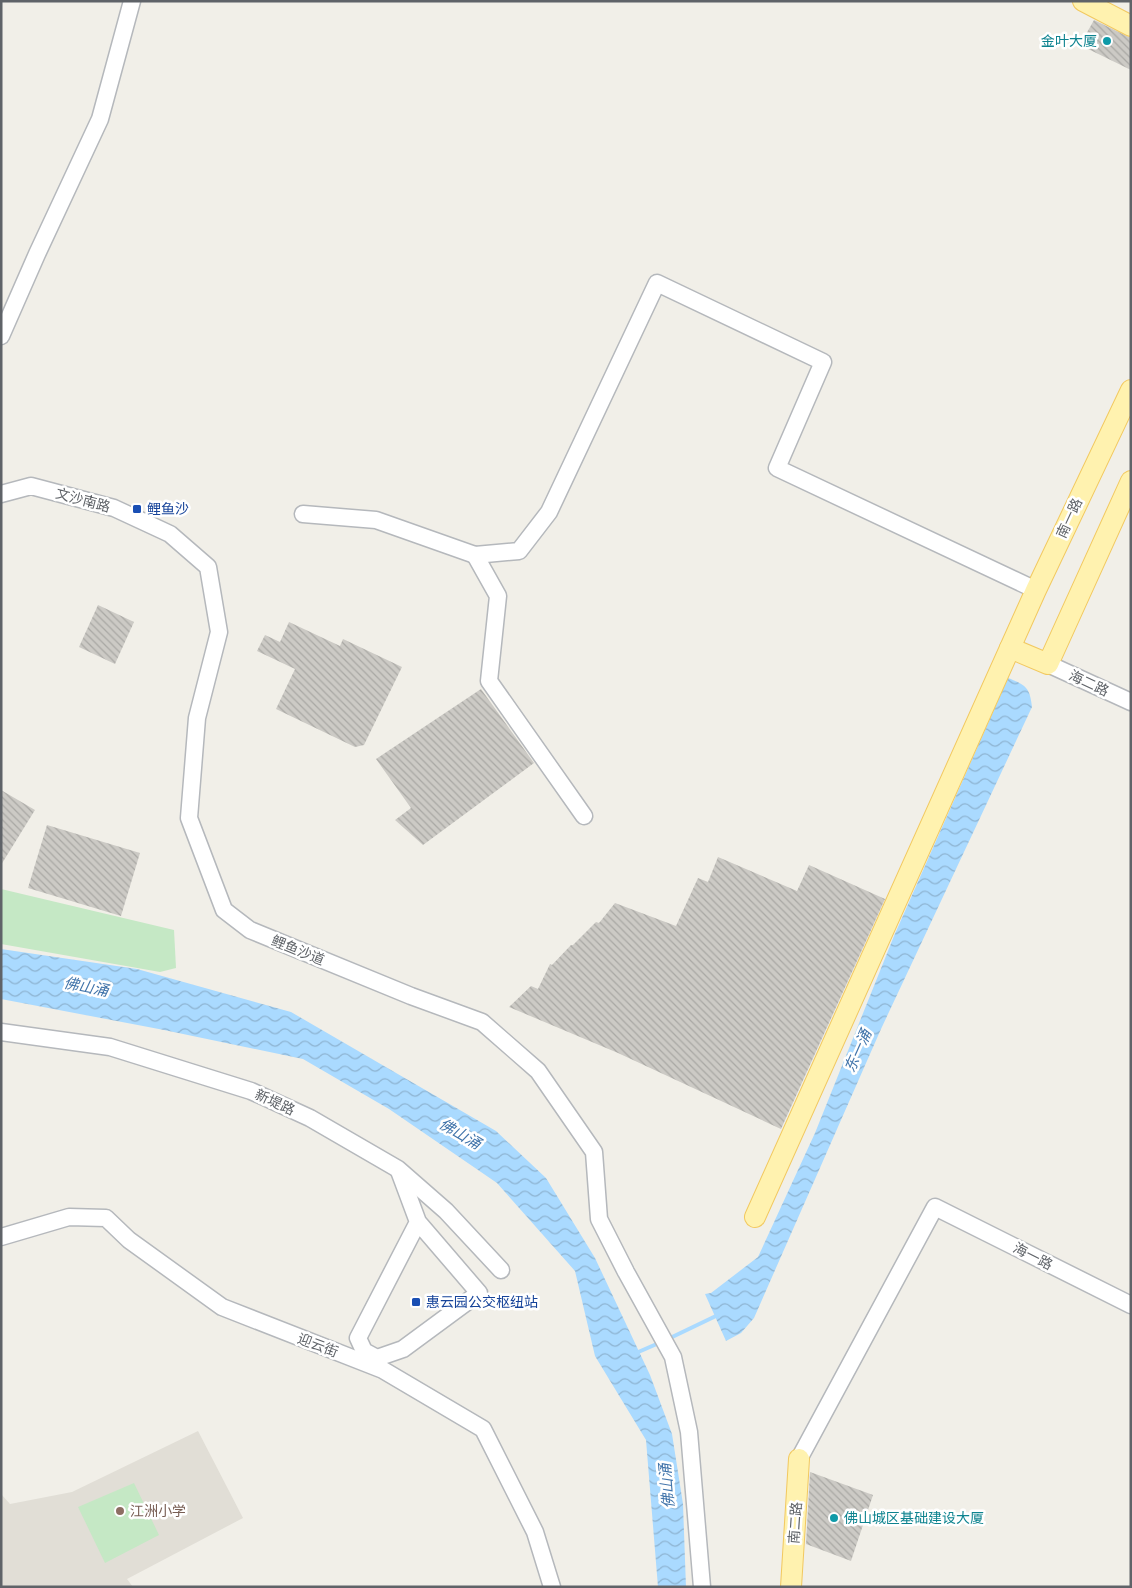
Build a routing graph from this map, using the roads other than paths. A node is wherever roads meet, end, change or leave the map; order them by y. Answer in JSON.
{"nodes":[{"id":1,"x":132,"y":1,"type":"edge"},
{"id":2,"x":1083,"y":1,"type":"edge"},
{"id":3,"x":1131,"y":26,"type":"edge"},
{"id":4,"x":1,"y":336,"type":"edge"},
{"id":5,"x":1131,"y":390,"type":"edge"},
{"id":6,"x":1131,"y":481,"type":"edge"},
{"id":7,"x":1,"y":494,"type":"edge"},
{"id":8,"x":303,"y":514,"type":"dead end"},
{"id":9,"x":475,"y":555,"type":"junction"},
{"id":10,"x":208,"y":567,"type":"joint"},
{"id":11,"x":1036,"y":590,"type":"junction"},
{"id":12,"x":1010,"y":648,"type":"junction"},
{"id":13,"x":1048,"y":664,"type":"junction"},
{"id":14,"x":1131,"y":702,"type":"edge"},
{"id":15,"x":584,"y":816,"type":"dead end"},
{"id":16,"x":1,"y":1032,"type":"edge"},
{"id":17,"x":398,"y":1169,"type":"junction"},
{"id":18,"x":755,"y":1217,"type":"dead end"},
{"id":19,"x":418,"y":1222,"type":"junction"},
{"id":20,"x":1,"y":1237,"type":"edge"},
{"id":21,"x":501,"y":1270,"type":"dead end"},
{"id":22,"x":1131,"y":1305,"type":"edge"},
{"id":23,"x":799,"y":1459,"type":"joint"},
{"id":24,"x":552,"y":1587,"type":"edge"},
{"id":25,"x":702,"y":1587,"type":"edge"},
{"id":26,"x":791,"y":1587,"type":"edge"}],
"edges":[{"from":1,"to":4,"type":"street"},
{"from":2,"to":3,"type":"main road"},
{"from":5,"to":11,"type":"main road","name":"南一路"},
{"from":6,"to":13,"type":"main road"},
{"from":7,"to":10,"type":"street","name":"文沙南路"},
{"from":8,"to":9,"type":"street"},
{"from":9,"to":11,"type":"street"},
{"from":9,"to":15,"type":"street"},
{"from":10,"to":25,"type":"street","name":"鲤鱼沙道"},
{"from":11,"to":12,"type":"main road","name":"南一路"},
{"from":12,"to":13,"type":"main road"},
{"from":12,"to":18,"type":"main road","name":"南一路"},
{"from":13,"to":14,"type":"street","name":"海二路"},
{"from":16,"to":17,"type":"street","name":"新堤路"},
{"from":17,"to":19,"type":"street"},
{"from":17,"to":21,"type":"street","name":"新堤路"},
{"from":19,"to":19,"type":"street"},
{"from":20,"to":24,"type":"street","name":"迎云街"},
{"from":22,"to":23,"type":"street","name":"海一路"},
{"from":23,"to":26,"type":"main road","name":"南二路"}]}
